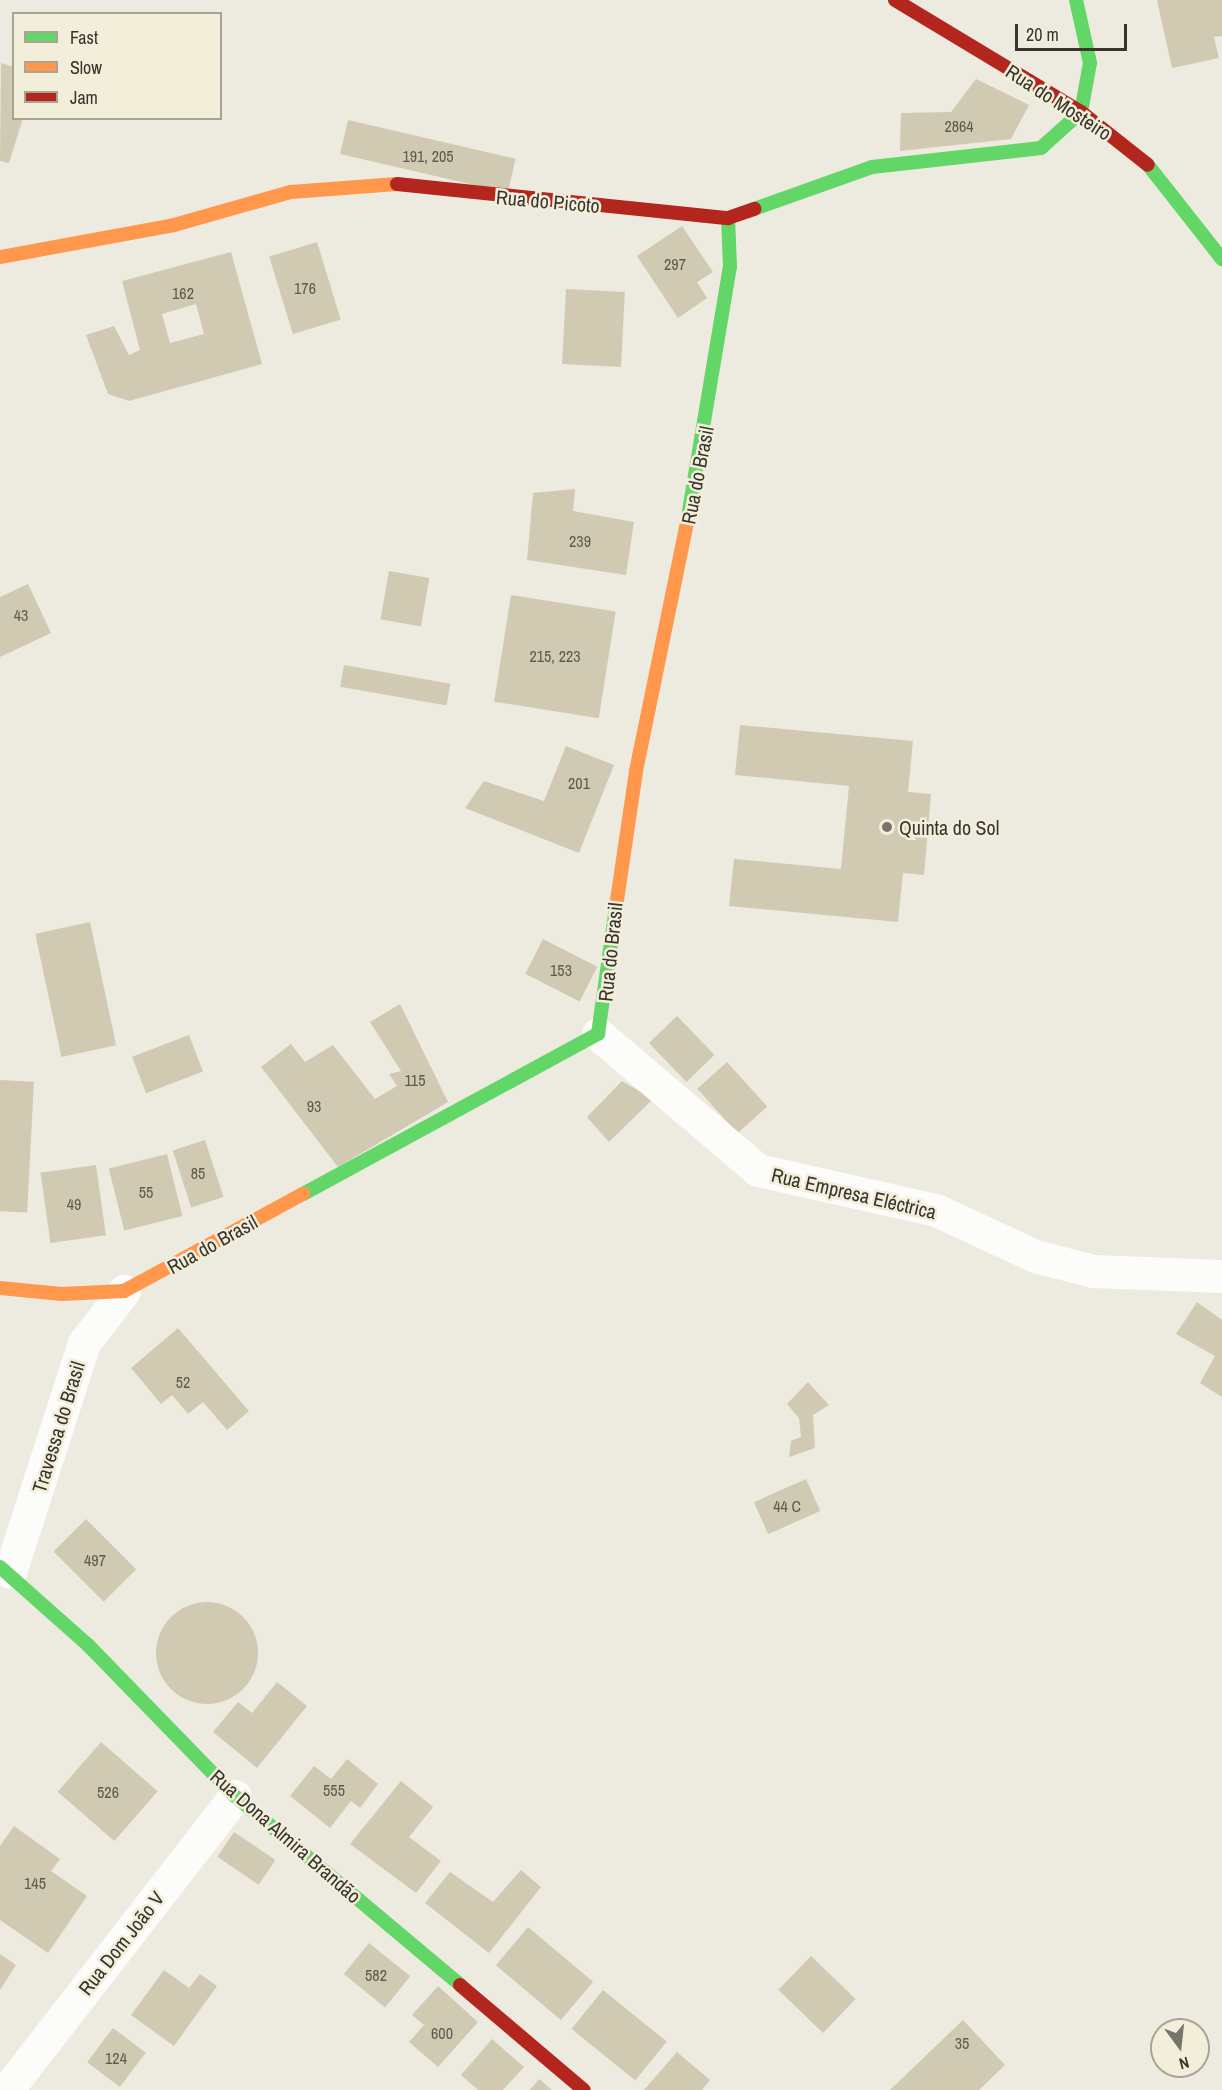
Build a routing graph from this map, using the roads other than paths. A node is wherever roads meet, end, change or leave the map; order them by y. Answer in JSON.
{"nodes":[{"id":1,"x":895,"y":0,"type":"edge"},
{"id":2,"x":1076,"y":0,"type":"edge"},
{"id":3,"x":1081,"y":112,"type":"junction"},
{"id":4,"x":728,"y":218,"type":"junction"},
{"id":5,"x":0,"y":257,"type":"edge"},
{"id":6,"x":1222,"y":259,"type":"edge"},
{"id":7,"x":598,"y":1034,"type":"junction"},
{"id":8,"x":1222,"y":1276,"type":"edge"},
{"id":9,"x":0,"y":1288,"type":"edge"},
{"id":10,"x":124,"y":1291,"type":"junction"},
{"id":11,"x":5,"y":1570,"type":"edge"},
{"id":12,"x":235,"y":1796,"type":"junction"},
{"id":13,"x":8,"y":2090,"type":"edge"},
{"id":14,"x":584,"y":2090,"type":"edge"}],
"edges":[{"from":1,"to":3,"type":"street","name":"Rua do Mosteiro"},
{"from":2,"to":3,"type":"street"},
{"from":3,"to":4,"type":"street","name":"Rua do Picoto"},
{"from":3,"to":6,"type":"street","name":"Rua do Mosteiro"},
{"from":4,"to":5,"type":"street","name":"Rua do Picoto"},
{"from":4,"to":7,"type":"street","name":"Rua do Brasil"},
{"from":7,"to":8,"type":"street","name":"Rua Empresa Eléctrica"},
{"from":7,"to":10,"type":"street","name":"Rua do Brasil"},
{"from":9,"to":10,"type":"street","name":"Rua do Brasil"},
{"from":10,"to":11,"type":"street","name":"Travessa do Brasil"},
{"from":11,"to":12,"type":"street","name":"Rua Dona Almira Brandão"},
{"from":12,"to":13,"type":"street","name":"Rua Dom João V"},
{"from":12,"to":14,"type":"street","name":"Rua Dona Almira Brandão"}]}
